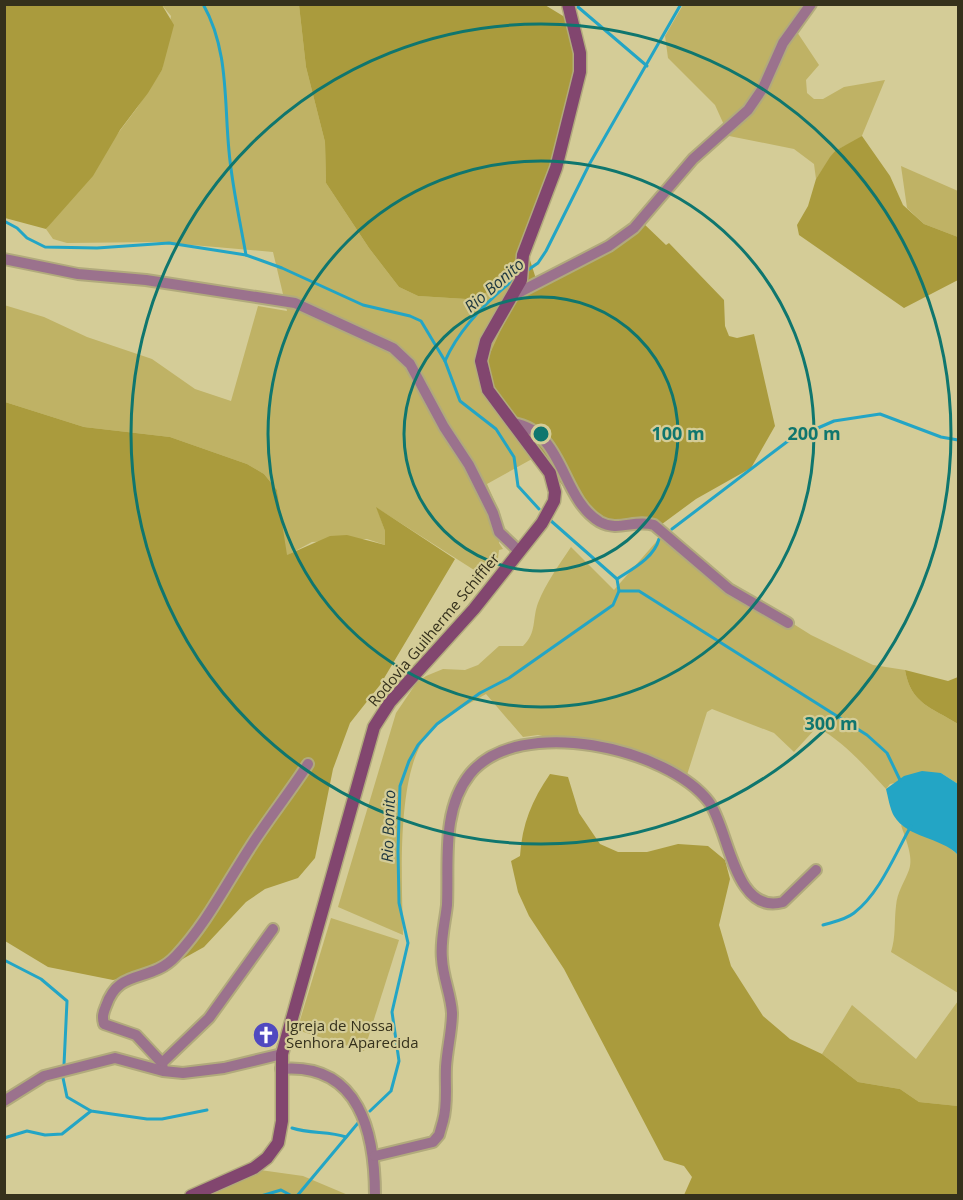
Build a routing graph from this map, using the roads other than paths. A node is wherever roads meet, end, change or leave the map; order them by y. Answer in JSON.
{"nodes":[{"id":1,"x":568,"y":4,"type":"edge"},
{"id":2,"x":811,"y":4,"type":"edge"},
{"id":3,"x":4,"y":259,"type":"edge"},
{"id":4,"x":514,"y":296,"type":"junction"},
{"id":5,"x":513,"y":423,"type":"junction"},
{"id":6,"x":519,"y":551,"type":"junction"},
{"id":7,"x":788,"y":623,"type":"dead end"},
{"id":8,"x":308,"y":764,"type":"dead end"},
{"id":9,"x":816,"y":870,"type":"dead end"},
{"id":10,"x":273,"y":930,"type":"dead end"},
{"id":11,"x":282,"y":1054,"type":"junction"},
{"id":12,"x":163,"y":1067,"type":"junction"},
{"id":13,"x":281,"y":1069,"type":"junction"},
{"id":14,"x":4,"y":1101,"type":"edge"},
{"id":15,"x":375,"y":1156,"type":"junction"},
{"id":16,"x":191,"y":1196,"type":"edge"},
{"id":17,"x":375,"y":1196,"type":"edge"}],
"edges":[{"from":1,"to":4,"type":"street","name":"Rodovia Guilherme Schiffler"},
{"from":2,"to":4,"type":"street"},
{"from":3,"to":6,"type":"street"},
{"from":4,"to":5,"type":"street","name":"Rodovia Guilherme Schiffler"},
{"from":5,"to":6,"type":"street","name":"Rodovia Guilherme Schiffler"},
{"from":5,"to":7,"type":"street"},
{"from":6,"to":11,"type":"street","name":"Rodovia Guilherme Schiffler"},
{"from":8,"to":12,"type":"street"},
{"from":9,"to":15,"type":"street"},
{"from":10,"to":12,"type":"street"},
{"from":11,"to":12,"type":"street"},
{"from":11,"to":13,"type":"street","name":"Rodovia Guilherme Schiffler"},
{"from":12,"to":14,"type":"street"},
{"from":13,"to":15,"type":"street"},
{"from":13,"to":16,"type":"street","name":"Rodovia Guilherme Schiffler"},
{"from":15,"to":17,"type":"street"}]}
